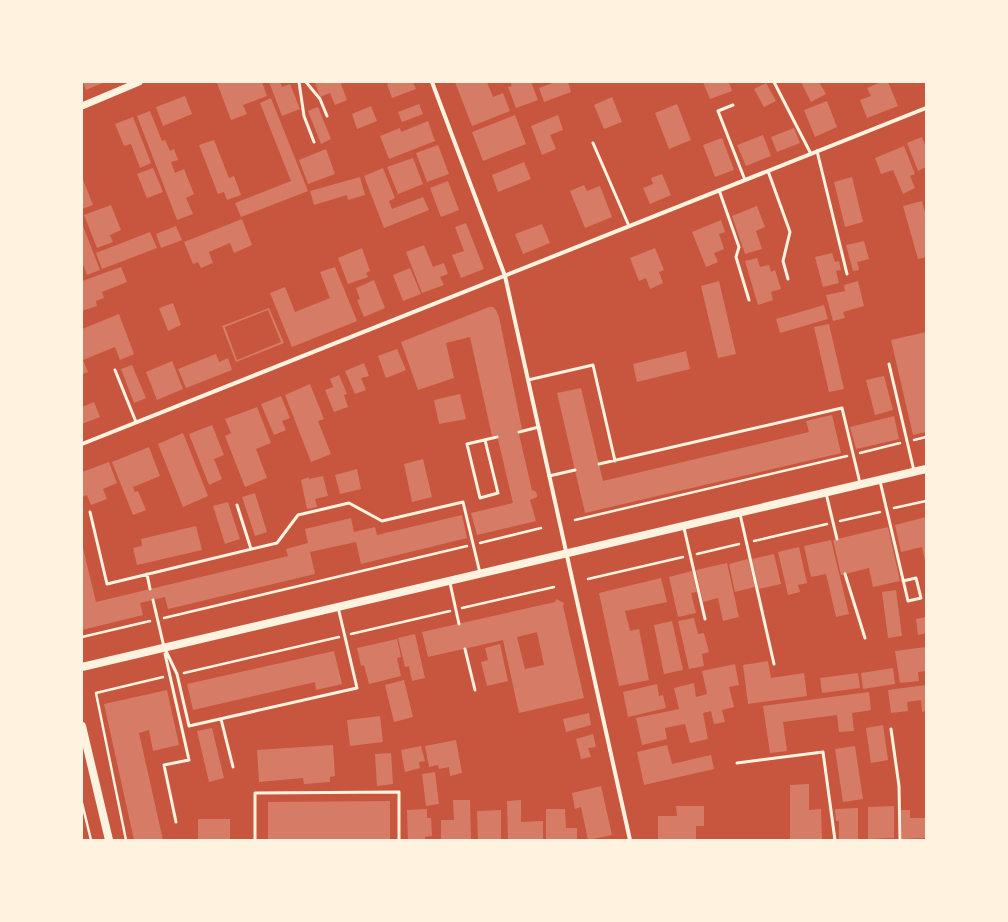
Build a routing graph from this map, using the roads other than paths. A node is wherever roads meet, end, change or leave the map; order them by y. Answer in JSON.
{"nodes":[{"id":1,"x":139,"y":82,"type":"edge"},
{"id":2,"x":299,"y":82,"type":"edge"},
{"id":3,"x":306,"y":82,"type":"edge"},
{"id":4,"x":432,"y":82,"type":"edge"},
{"id":5,"x":774,"y":82,"type":"edge"},
{"id":6,"x":733,"y":105,"type":"dead end"},
{"id":7,"x":82,"y":106,"type":"edge"},
{"id":8,"x":926,"y":108,"type":"edge"},
{"id":9,"x":327,"y":116,"type":"dead end"},
{"id":10,"x":314,"y":142,"type":"dead end"},
{"id":11,"x":593,"y":143,"type":"dead end"},
{"id":12,"x":817,"y":151,"type":"junction"},
{"id":13,"x":811,"y":154,"type":"junction"},
{"id":14,"x":768,"y":171,"type":"junction"},
{"id":15,"x":745,"y":180,"type":"junction"},
{"id":16,"x":719,"y":190,"type":"junction"},
{"id":17,"x":629,"y":226,"type":"junction"},
{"id":18,"x":847,"y":274,"type":"dead end"},
{"id":19,"x":505,"y":276,"type":"junction"},
{"id":20,"x":788,"y":279,"type":"dead end"},
{"id":21,"x":748,"y":300,"type":"dead end"},
{"id":22,"x":889,"y":364,"type":"dead end"},
{"id":23,"x":115,"y":370,"type":"dead end"},
{"id":24,"x":528,"y":380,"type":"junction"},
{"id":25,"x":136,"y":422,"type":"junction"},
{"id":26,"x":538,"y":427,"type":"junction"},
{"id":27,"x":519,"y":432,"type":"dead end"},
{"id":28,"x":497,"y":437,"type":"dead end"},
{"id":29,"x":485,"y":440,"type":"junction"},
{"id":30,"x":82,"y":444,"type":"edge"},
{"id":31,"x":615,"y":461,"type":"junction"},
{"id":32,"x":599,"y":464,"type":"dead end"},
{"id":33,"x":926,"y":469,"type":"edge"},
{"id":34,"x":574,"y":470,"type":"dead end"},
{"id":35,"x":914,"y":472,"type":"junction"},
{"id":36,"x":549,"y":476,"type":"junction"},
{"id":37,"x":880,"y":480,"type":"junction"},
{"id":38,"x":860,"y":485,"type":"junction"},
{"id":39,"x":826,"y":493,"type":"junction"},
{"id":40,"x":236,"y":505,"type":"dead end"},
{"id":41,"x":90,"y":512,"type":"dead end"},
{"id":42,"x":739,"y":513,"type":"junction"},
{"id":43,"x":683,"y":526,"type":"junction"},
{"id":44,"x":837,"y":539,"type":"dead end"},
{"id":45,"x":251,"y":549,"type":"junction"},
{"id":46,"x":566,"y":554,"type":"junction"},
{"id":47,"x":480,"y":573,"type":"junction"},
{"id":48,"x":147,"y":574,"type":"junction"},
{"id":49,"x":845,"y":574,"type":"dead end"},
{"id":50,"x":449,"y":581,"type":"junction"},
{"id":51,"x":903,"y":581,"type":"junction"},
{"id":52,"x":150,"y":589,"type":"dead end"},
{"id":53,"x":153,"y":600,"type":"dead end"},
{"id":54,"x":338,"y":607,"type":"junction"},
{"id":55,"x":705,"y":619,"type":"dead end"},
{"id":56,"x":459,"y":624,"type":"dead end"},
{"id":57,"x":865,"y":638,"type":"dead end"},
{"id":58,"x":164,"y":647,"type":"junction"},
{"id":59,"x":465,"y":649,"type":"dead end"},
{"id":60,"x":774,"y":664,"type":"dead end"},
{"id":61,"x":82,"y":666,"type":"edge"},
{"id":62,"x":475,"y":690,"type":"dead end"},
{"id":63,"x":222,"y":719,"type":"junction"},
{"id":64,"x":82,"y":726,"type":"edge"},
{"id":65,"x":891,"y":729,"type":"dead end"},
{"id":66,"x":737,"y":763,"type":"dead end"},
{"id":67,"x":233,"y":767,"type":"dead end"},
{"id":68,"x":176,"y":822,"type":"dead end"},
{"id":69,"x":109,"y":840,"type":"edge"},
{"id":70,"x":255,"y":840,"type":"edge"},
{"id":71,"x":399,"y":840,"type":"edge"},
{"id":72,"x":630,"y":840,"type":"edge"},
{"id":73,"x":834,"y":840,"type":"edge"},
{"id":74,"x":900,"y":840,"type":"edge"}],
"edges":[{"from":1,"to":7,"type":"street"},
{"from":2,"to":10,"type":"lane"},
{"from":3,"to":9,"type":"lane"},
{"from":4,"to":19,"type":"street"},
{"from":5,"to":13,"type":"lane"},
{"from":6,"to":15,"type":"lane"},
{"from":8,"to":12,"type":"street"},
{"from":11,"to":17,"type":"lane"},
{"from":12,"to":13,"type":"street"},
{"from":12,"to":18,"type":"lane"},
{"from":13,"to":14,"type":"street"},
{"from":14,"to":15,"type":"street"},
{"from":14,"to":20,"type":"lane"},
{"from":15,"to":16,"type":"street"},
{"from":16,"to":17,"type":"street"},
{"from":16,"to":21,"type":"lane"},
{"from":17,"to":19,"type":"street"},
{"from":19,"to":24,"type":"street"},
{"from":19,"to":25,"type":"street"},
{"from":22,"to":35,"type":"lane"},
{"from":23,"to":25,"type":"lane"},
{"from":24,"to":26,"type":"street"},
{"from":24,"to":31,"type":"lane"},
{"from":25,"to":30,"type":"street"},
{"from":26,"to":27,"type":"lane"},
{"from":26,"to":36,"type":"street"},
{"from":28,"to":29,"type":"lane"},
{"from":29,"to":29,"type":"lane"},
{"from":31,"to":32,"type":"lane"},
{"from":31,"to":38,"type":"lane"},
{"from":33,"to":35,"type":"main road"},
{"from":34,"to":36,"type":"lane"},
{"from":35,"to":37,"type":"main road"},
{"from":36,"to":46,"type":"street"},
{"from":37,"to":38,"type":"main road"},
{"from":37,"to":51,"type":"lane"},
{"from":38,"to":39,"type":"main road"},
{"from":39,"to":42,"type":"main road"},
{"from":39,"to":44,"type":"lane"},
{"from":40,"to":45,"type":"lane"},
{"from":41,"to":48,"type":"lane"},
{"from":42,"to":43,"type":"main road"},
{"from":42,"to":60,"type":"lane"},
{"from":43,"to":46,"type":"main road"},
{"from":43,"to":55,"type":"lane"},
{"from":45,"to":47,"type":"lane"},
{"from":45,"to":48,"type":"lane"},
{"from":46,"to":47,"type":"main road"},
{"from":46,"to":72,"type":"street"},
{"from":47,"to":50,"type":"main road"},
{"from":48,"to":52,"type":"lane"},
{"from":49,"to":57,"type":"lane"},
{"from":50,"to":54,"type":"main road"},
{"from":50,"to":56,"type":"lane"},
{"from":51,"to":51,"type":"lane"},
{"from":53,"to":58,"type":"lane"},
{"from":54,"to":58,"type":"main road"},
{"from":54,"to":63,"type":"lane"},
{"from":58,"to":61,"type":"main road"},
{"from":58,"to":63,"type":"lane"},
{"from":58,"to":68,"type":"lane"},
{"from":59,"to":62,"type":"lane"},
{"from":63,"to":67,"type":"lane"},
{"from":64,"to":69,"type":"main road"},
{"from":65,"to":74,"type":"lane"},
{"from":66,"to":73,"type":"lane"},
{"from":70,"to":71,"type":"lane"}]}
